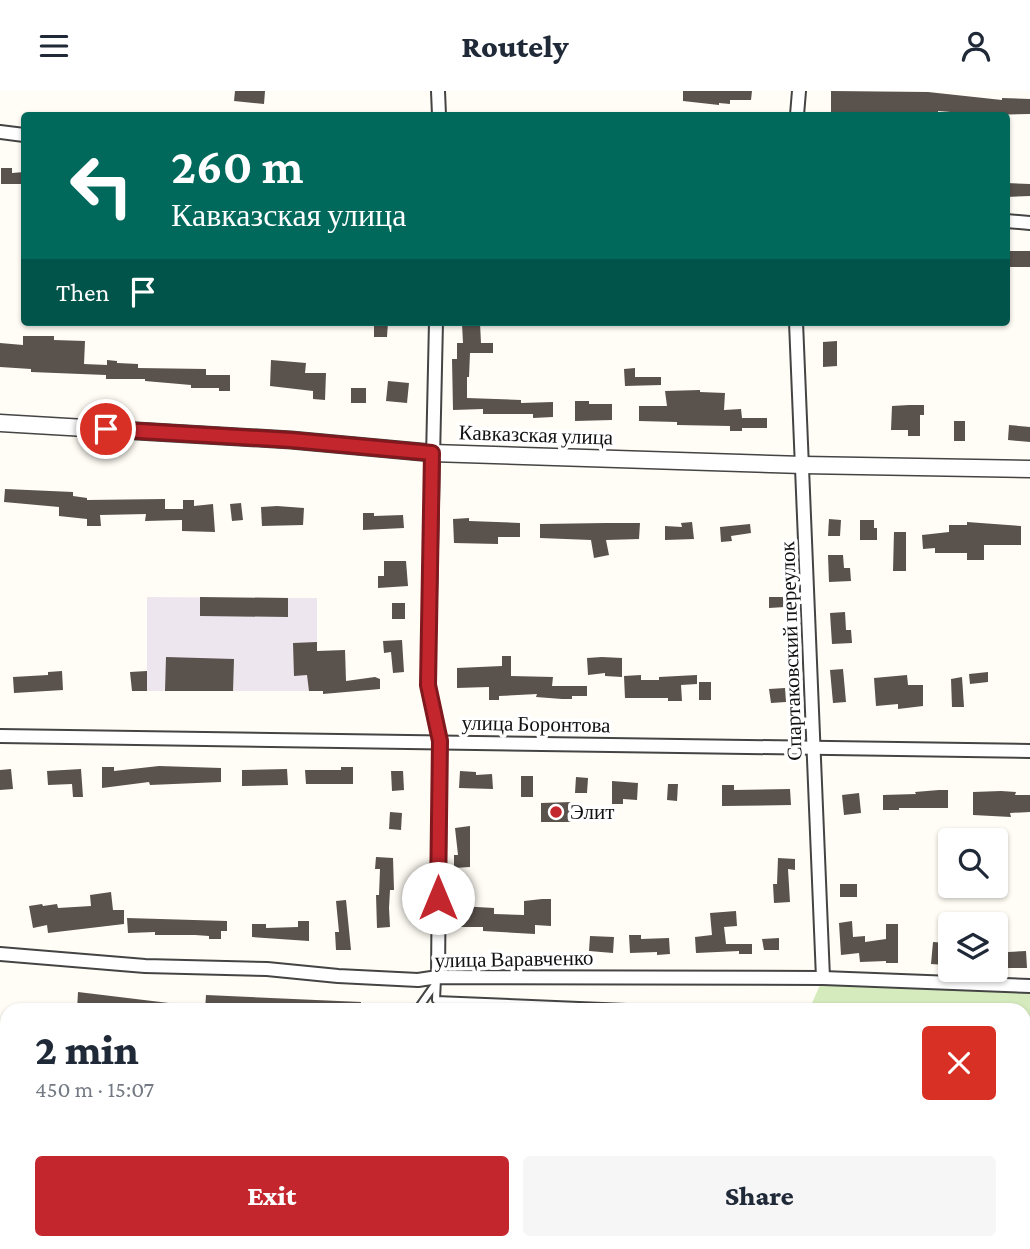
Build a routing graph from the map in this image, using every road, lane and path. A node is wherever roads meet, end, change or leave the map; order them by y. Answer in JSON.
{"nodes":[{"id":1,"x":438,"y":91,"type":"edge"},
{"id":2,"x":799,"y":91,"type":"edge"},
{"id":3,"x":439,"y":112,"type":"edge"},
{"id":4,"x":797,"y":112,"type":"edge"},
{"id":5,"x":0,"y":132,"type":"edge"},
{"id":6,"x":21,"y":135,"type":"edge"},
{"id":7,"x":1010,"y":221,"type":"edge"},
{"id":8,"x":1030,"y":223,"type":"edge"},
{"id":9,"x":436,"y":326,"type":"edge"},
{"id":10,"x":796,"y":326,"type":"edge"},
{"id":11,"x":0,"y":423,"type":"edge"},
{"id":12,"x":432,"y":453,"type":"junction"},
{"id":13,"x":803,"y":465,"type":"junction"},
{"id":14,"x":1030,"y":469,"type":"edge"},
{"id":15,"x":0,"y":736,"type":"edge"},
{"id":16,"x":440,"y":741,"type":"junction"},
{"id":17,"x":814,"y":749,"type":"junction"},
{"id":18,"x":1030,"y":751,"type":"edge"},
{"id":19,"x":0,"y":954,"type":"edge"},
{"id":20,"x":823,"y":978,"type":"junction"},
{"id":21,"x":437,"y":980,"type":"junction"},
{"id":22,"x":1030,"y":986,"type":"edge"},
{"id":23,"x":422,"y":1003,"type":"edge"},
{"id":24,"x":507,"y":1003,"type":"edge"}],
"edges":[{"from":1,"to":3,"type":"street"},
{"from":2,"to":4,"type":"street"},
{"from":5,"to":6,"type":"street"},
{"from":7,"to":8,"type":"street"},
{"from":9,"to":12,"type":"street"},
{"from":10,"to":13,"type":"street","name":"Спартаковский переулок"},
{"from":11,"to":12,"type":"street","name":"Кавказская улица"},
{"from":12,"to":13,"type":"street","name":"Кавказская улица"},
{"from":12,"to":16,"type":"street"},
{"from":13,"to":14,"type":"street","name":"Кавказская улица"},
{"from":13,"to":17,"type":"street","name":"Спартаковский переулок"},
{"from":15,"to":16,"type":"street","name":"улица Боронтова"},
{"from":16,"to":17,"type":"street","name":"улица Боронтова"},
{"from":16,"to":21,"type":"street"},
{"from":17,"to":18,"type":"street","name":"улица Боронтова"},
{"from":17,"to":20,"type":"street","name":"Спартаковский переулок"},
{"from":19,"to":21,"type":"street","name":"улица Варавченко"},
{"from":20,"to":21,"type":"street","name":"улица Варавченко"},
{"from":20,"to":22,"type":"street","name":"улица Варавченко"},
{"from":21,"to":23,"type":"lane"},
{"from":21,"to":24,"type":"lane"}]}
